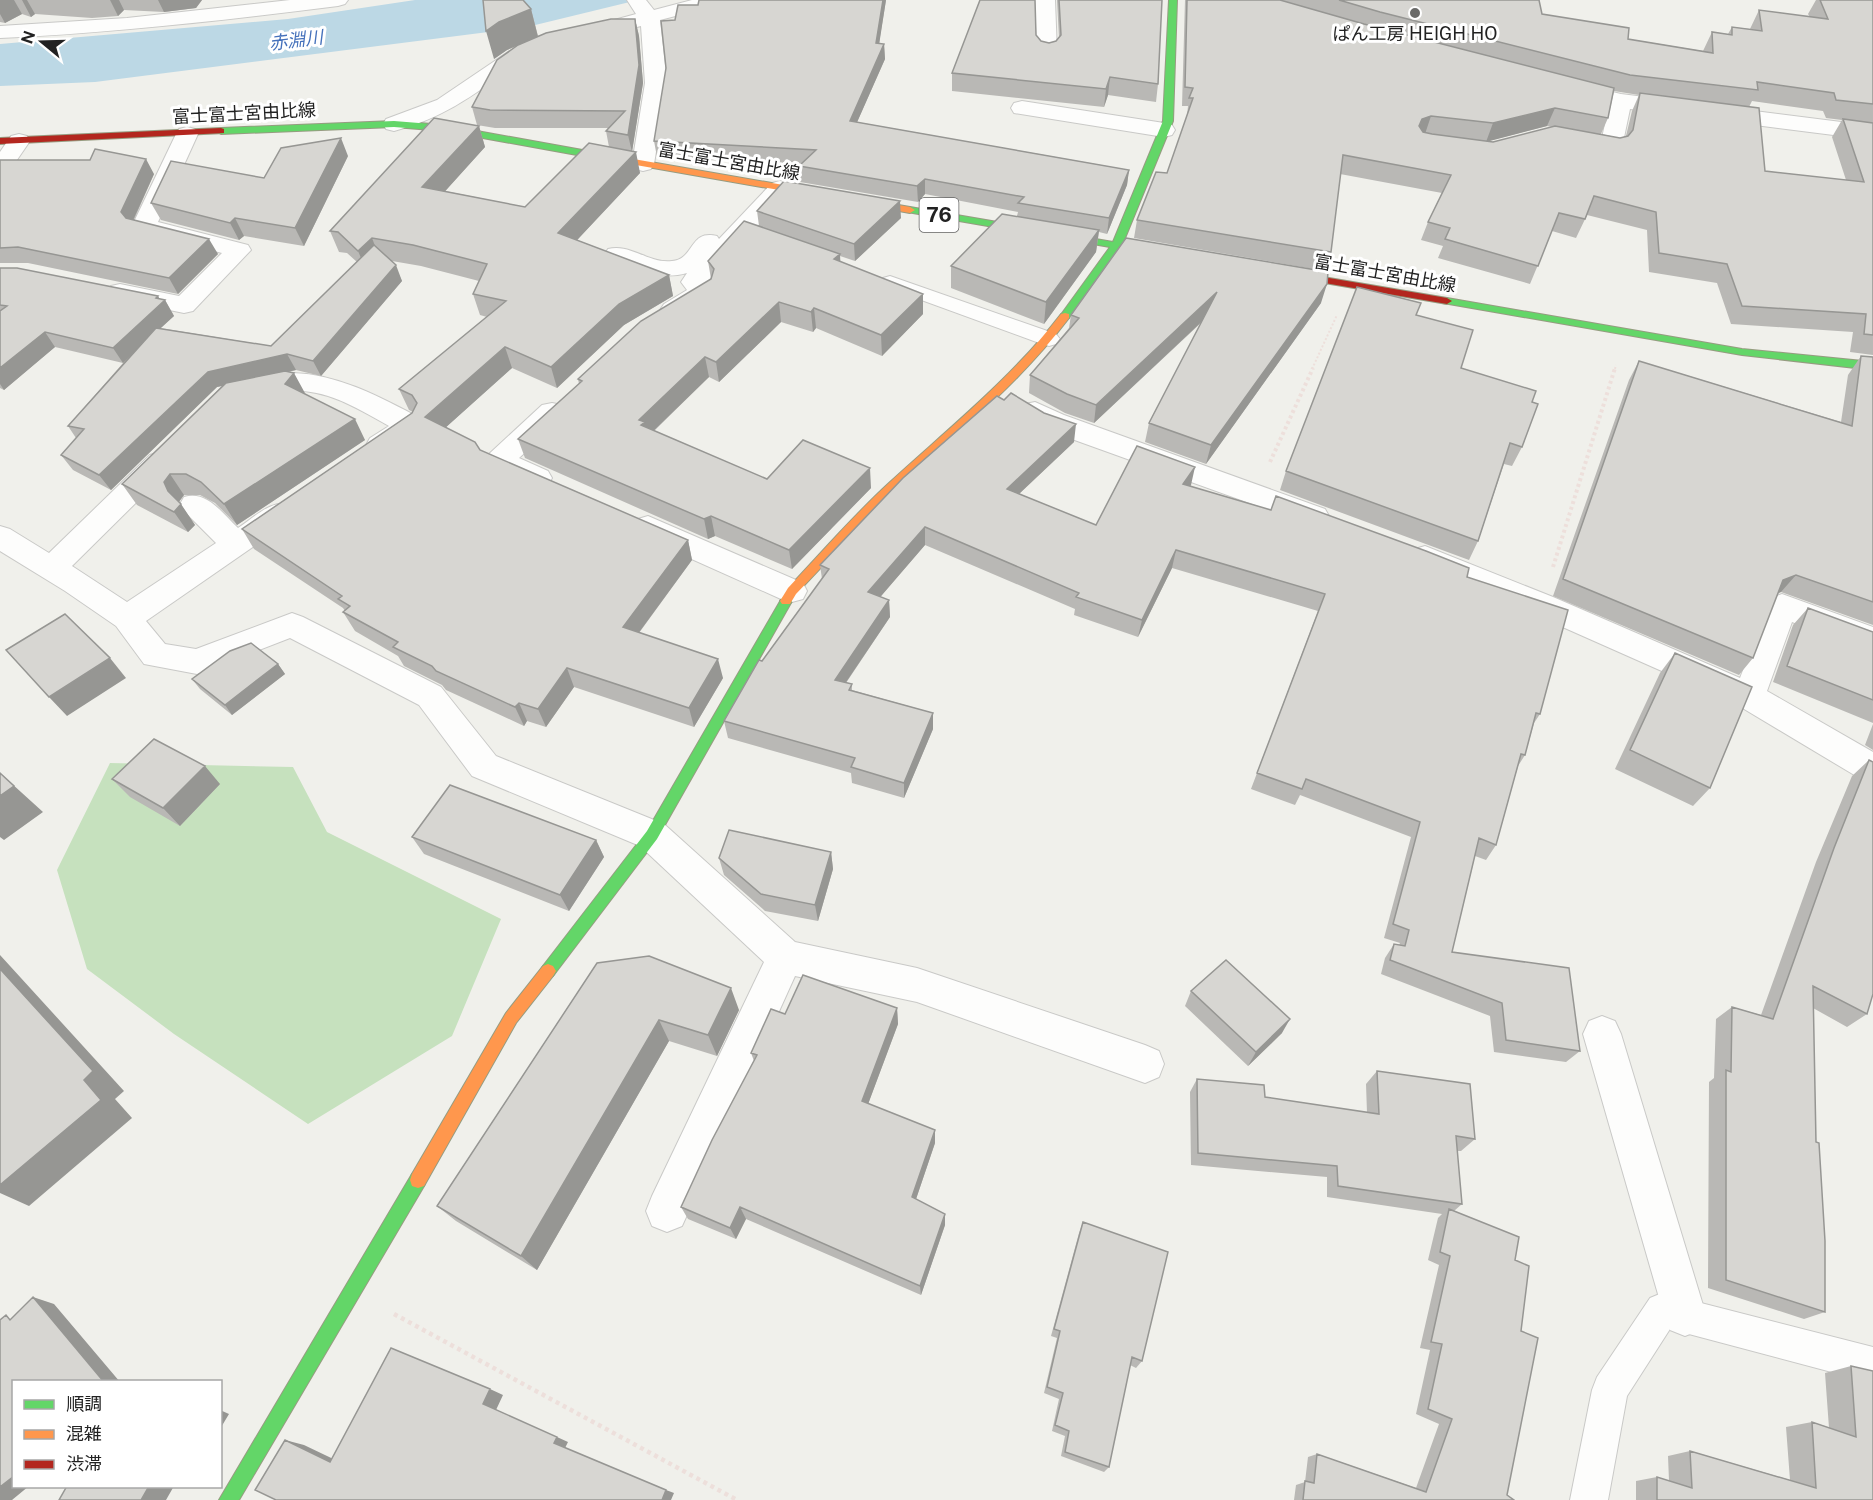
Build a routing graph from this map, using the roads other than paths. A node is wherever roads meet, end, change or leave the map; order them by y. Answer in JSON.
{"nodes":[{"id":1,"x":338,"y":0,"type":"edge"},
{"id":2,"x":634,"y":0,"type":"edge"},
{"id":3,"x":715,"y":0,"type":"edge"},
{"id":4,"x":1045,"y":0,"type":"edge"},
{"id":5,"x":1173,"y":0,"type":"edge"},
{"id":6,"x":650,"y":18,"type":"junction"},
{"id":7,"x":0,"y":32,"type":"edge"},
{"id":8,"x":575,"y":36,"type":"edge"},
{"id":9,"x":543,"y":44,"type":"edge"},
{"id":10,"x":1047,"y":53,"type":"edge"},
{"id":11,"x":1552,"y":83,"type":"edge"},
{"id":12,"x":1621,"y":101,"type":"junction"},
{"id":13,"x":1022,"y":108,"type":"dead end"},
{"id":14,"x":394,"y":124,"type":"junction"},
{"id":15,"x":1164,"y":130,"type":"junction"},
{"id":16,"x":1873,"y":133,"type":"edge"},
{"id":17,"x":187,"y":134,"type":"junction"},
{"id":18,"x":1557,"y":136,"type":"edge"},
{"id":19,"x":9,"y":141,"type":"edge"},
{"id":20,"x":644,"y":164,"type":"junction"},
{"id":21,"x":0,"y":168,"type":"edge"},
{"id":22,"x":755,"y":184,"type":"junction"},
{"id":23,"x":780,"y":188,"type":"junction"},
{"id":24,"x":1117,"y":245,"type":"junction"},
{"id":25,"x":617,"y":254,"type":"edge"},
{"id":26,"x":1175,"y":255,"type":"edge"},
{"id":27,"x":1269,"y":271,"type":"edge"},
{"id":28,"x":873,"y":277,"type":"edge"},
{"id":29,"x":95,"y":287,"type":"edge"},
{"id":30,"x":655,"y":321,"type":"edge"},
{"id":31,"x":1049,"y":339,"type":"junction"},
{"id":32,"x":1873,"y":366,"type":"edge"},
{"id":33,"x":1001,"y":392,"type":"junction"},
{"id":34,"x":228,"y":395,"type":"edge"},
{"id":35,"x":567,"y":397,"type":"edge"},
{"id":36,"x":178,"y":445,"type":"edge"},
{"id":37,"x":362,"y":458,"type":"edge"},
{"id":38,"x":564,"y":490,"type":"edge"},
{"id":39,"x":303,"y":498,"type":"edge"},
{"id":40,"x":194,"y":504,"type":"edge"},
{"id":41,"x":618,"y":514,"type":"edge"},
{"id":42,"x":1342,"y":526,"type":"edge"},
{"id":43,"x":0,"y":537,"type":"edge"},
{"id":44,"x":236,"y":544,"type":"junction"},
{"id":45,"x":1396,"y":546,"type":"edge"},
{"id":46,"x":52,"y":568,"type":"junction"},
{"id":47,"x":792,"y":591,"type":"junction"},
{"id":48,"x":127,"y":618,"type":"junction"},
{"id":49,"x":1873,"y":640,"type":"edge"},
{"id":50,"x":1749,"y":696,"type":"junction"},
{"id":51,"x":1873,"y":769,"type":"edge"},
{"id":52,"x":652,"y":835,"type":"junction"},
{"id":53,"x":785,"y":957,"type":"junction"},
{"id":54,"x":1602,"y":1034,"type":"dead end"},
{"id":55,"x":1145,"y":1064,"type":"dead end"},
{"id":56,"x":667,"y":1210,"type":"dead end"},
{"id":57,"x":1685,"y":1315,"type":"junction"},
{"id":58,"x":1873,"y":1365,"type":"edge"},
{"id":59,"x":228,"y":1500,"type":"edge"},
{"id":60,"x":1589,"y":1500,"type":"edge"}],
"edges":[{"from":1,"to":7,"type":"street"},
{"from":2,"to":6,"type":"street"},
{"from":3,"to":6,"type":"street"},
{"from":4,"to":10,"type":"street"},
{"from":5,"to":15,"type":"main road"},
{"from":6,"to":8,"type":"street"},
{"from":6,"to":20,"type":"street"},
{"from":9,"to":14,"type":"street"},
{"from":11,"to":12,"type":"street"},
{"from":12,"to":16,"type":"street"},
{"from":12,"to":18,"type":"street"},
{"from":13,"to":15,"type":"street"},
{"from":14,"to":17,"type":"main road","name":"富士富士宮由比線","number":"76"},
{"from":14,"to":20,"type":"main road","name":"富士富士宮由比線","number":"76"},
{"from":15,"to":24,"type":"main road"},
{"from":17,"to":19,"type":"main road","name":"富士富士宮由比線","number":"76"},
{"from":17,"to":29,"type":"street"},
{"from":19,"to":21,"type":"street"},
{"from":20,"to":22,"type":"main road","name":"富士富士宮由比線","number":"76"},
{"from":22,"to":23,"type":"main road","name":"富士富士宮由比線","number":"76"},
{"from":22,"to":25,"type":"street"},
{"from":23,"to":24,"type":"main road","name":"富士富士宮由比線","number":"76"},
{"from":23,"to":30,"type":"street"},
{"from":24,"to":26,"type":"main road","name":"富士富士宮由比線","number":"76"},
{"from":24,"to":31,"type":"main road"},
{"from":27,"to":32,"type":"main road","name":"富士富士宮由比線"},
{"from":28,"to":31,"type":"lane"},
{"from":31,"to":33,"type":"main road"},
{"from":33,"to":42,"type":"street"},
{"from":33,"to":47,"type":"main road"},
{"from":34,"to":37,"type":"street"},
{"from":35,"to":38,"type":"street"},
{"from":36,"to":46,"type":"street"},
{"from":39,"to":44,"type":"street"},
{"from":40,"to":44,"type":"street"},
{"from":41,"to":47,"type":"street"},
{"from":43,"to":46,"type":"street"},
{"from":44,"to":48,"type":"street"},
{"from":45,"to":50,"type":"street"},
{"from":46,"to":48,"type":"street"},
{"from":47,"to":52,"type":"main road"},
{"from":48,"to":52,"type":"street"},
{"from":49,"to":50,"type":"street"},
{"from":50,"to":51,"type":"street"},
{"from":52,"to":53,"type":"street"},
{"from":52,"to":59,"type":"main road"},
{"from":53,"to":55,"type":"street"},
{"from":53,"to":56,"type":"street"},
{"from":54,"to":57,"type":"street"},
{"from":57,"to":58,"type":"lane"},
{"from":57,"to":60,"type":"lane"}]}
